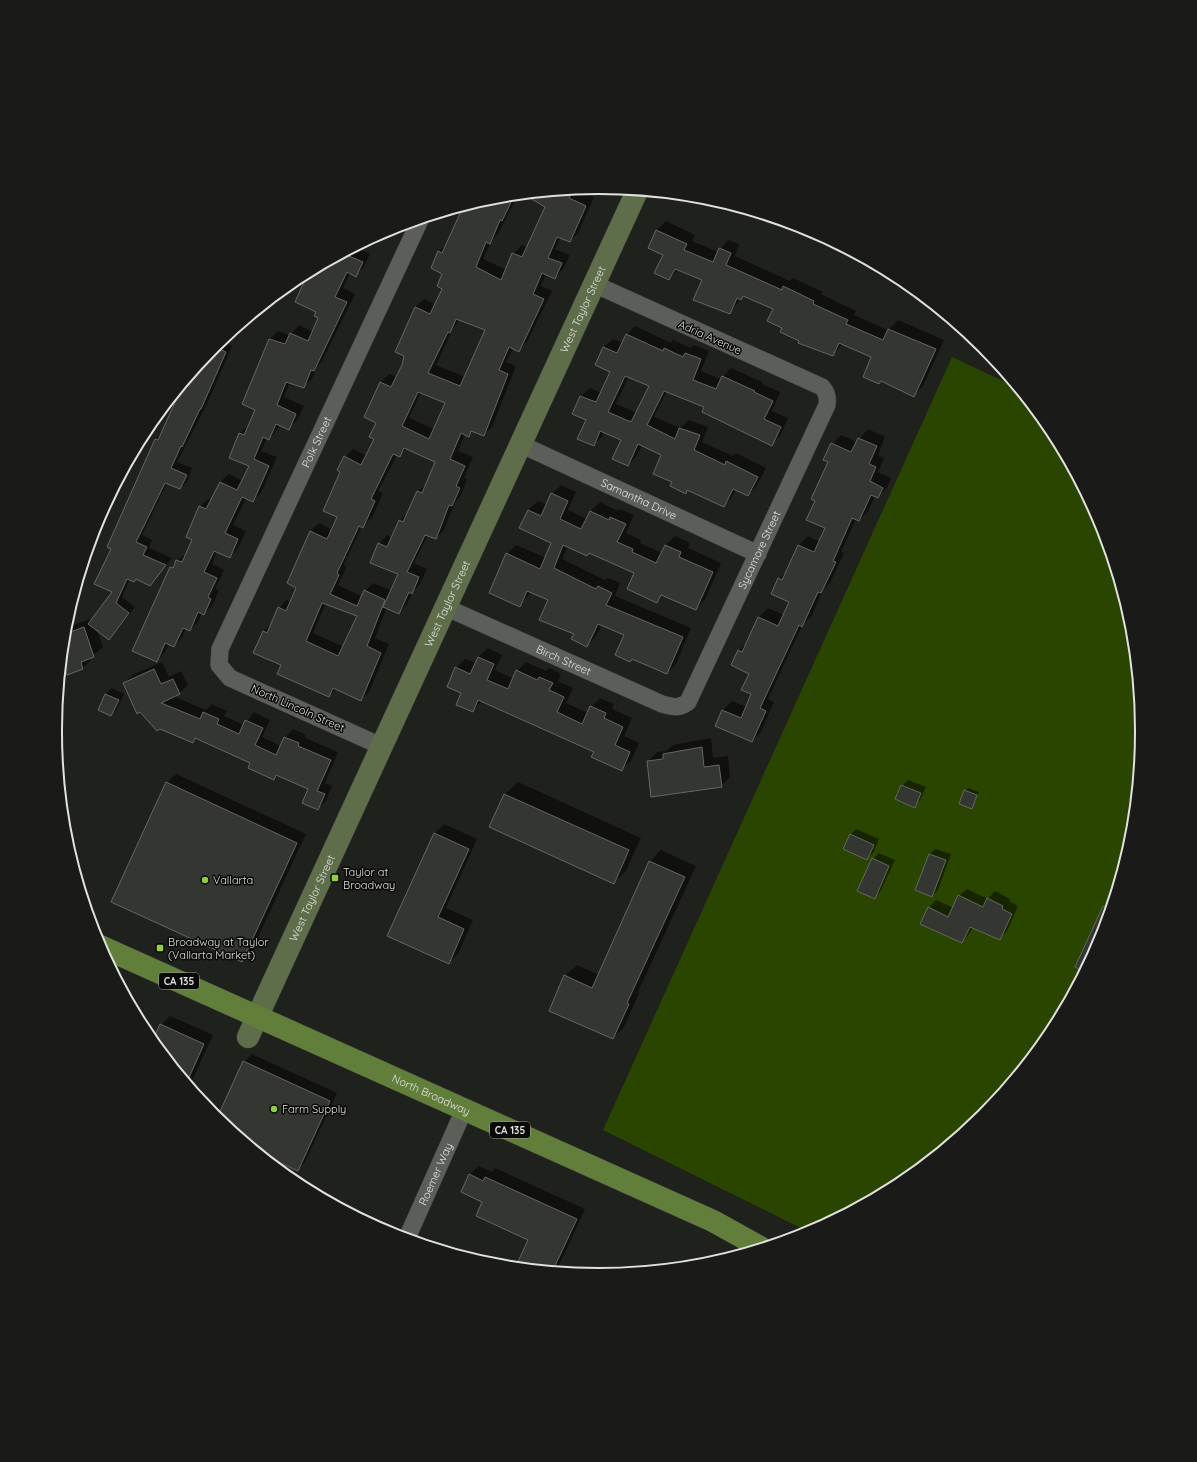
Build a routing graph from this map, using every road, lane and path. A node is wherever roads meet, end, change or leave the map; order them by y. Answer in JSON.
{"nodes":[{"id":1,"x":635,"y":196,"type":"edge"},
{"id":2,"x":417,"y":226,"type":"edge"},
{"id":3,"x":594,"y":284,"type":"junction"},
{"id":4,"x":826,"y":390,"type":"joint"},
{"id":5,"x":520,"y":444,"type":"junction"},
{"id":6,"x":758,"y":554,"type":"junction"},
{"id":7,"x":445,"y":607,"type":"junction"},
{"id":8,"x":219,"y":665,"type":"joint"},
{"id":9,"x":683,"y":706,"type":"joint"},
{"id":10,"x":381,"y":746,"type":"junction"},
{"id":11,"x":109,"y":950,"type":"edge"},
{"id":12,"x":257,"y":1016,"type":"junction"},
{"id":13,"x":248,"y":1038,"type":"dead end"},
{"id":14,"x":464,"y":1110,"type":"junction"},
{"id":15,"x":409,"y":1233,"type":"edge"},
{"id":16,"x":754,"y":1244,"type":"edge"}],
"edges":[{"from":1,"to":3,"type":"street","name":"West Taylor Street"},
{"from":2,"to":8,"type":"street","name":"Polk Street"},
{"from":3,"to":4,"type":"street","name":"Adria Avenue"},
{"from":3,"to":5,"type":"street","name":"West Taylor Street"},
{"from":4,"to":6,"type":"street","name":"Sycamore Street"},
{"from":5,"to":6,"type":"street","name":"Samantha Drive"},
{"from":5,"to":7,"type":"street","name":"West Taylor Street"},
{"from":6,"to":9,"type":"street","name":"Sycamore Street"},
{"from":7,"to":9,"type":"street","name":"Birch Street"},
{"from":7,"to":10,"type":"street","name":"West Taylor Street"},
{"from":8,"to":10,"type":"street","name":"North Lincoln Street"},
{"from":10,"to":12,"type":"street","name":"West Taylor Street"},
{"from":11,"to":12,"type":"main road","name":"North Broadway","number":"CA 135"},
{"from":12,"to":13,"type":"street","name":"West Taylor Street"},
{"from":12,"to":14,"type":"main road","name":"North Broadway","number":"CA 135"},
{"from":14,"to":15,"type":"street","name":"Roemer Way"},
{"from":14,"to":16,"type":"main road","name":"North Broadway","number":"CA 135"}]}
